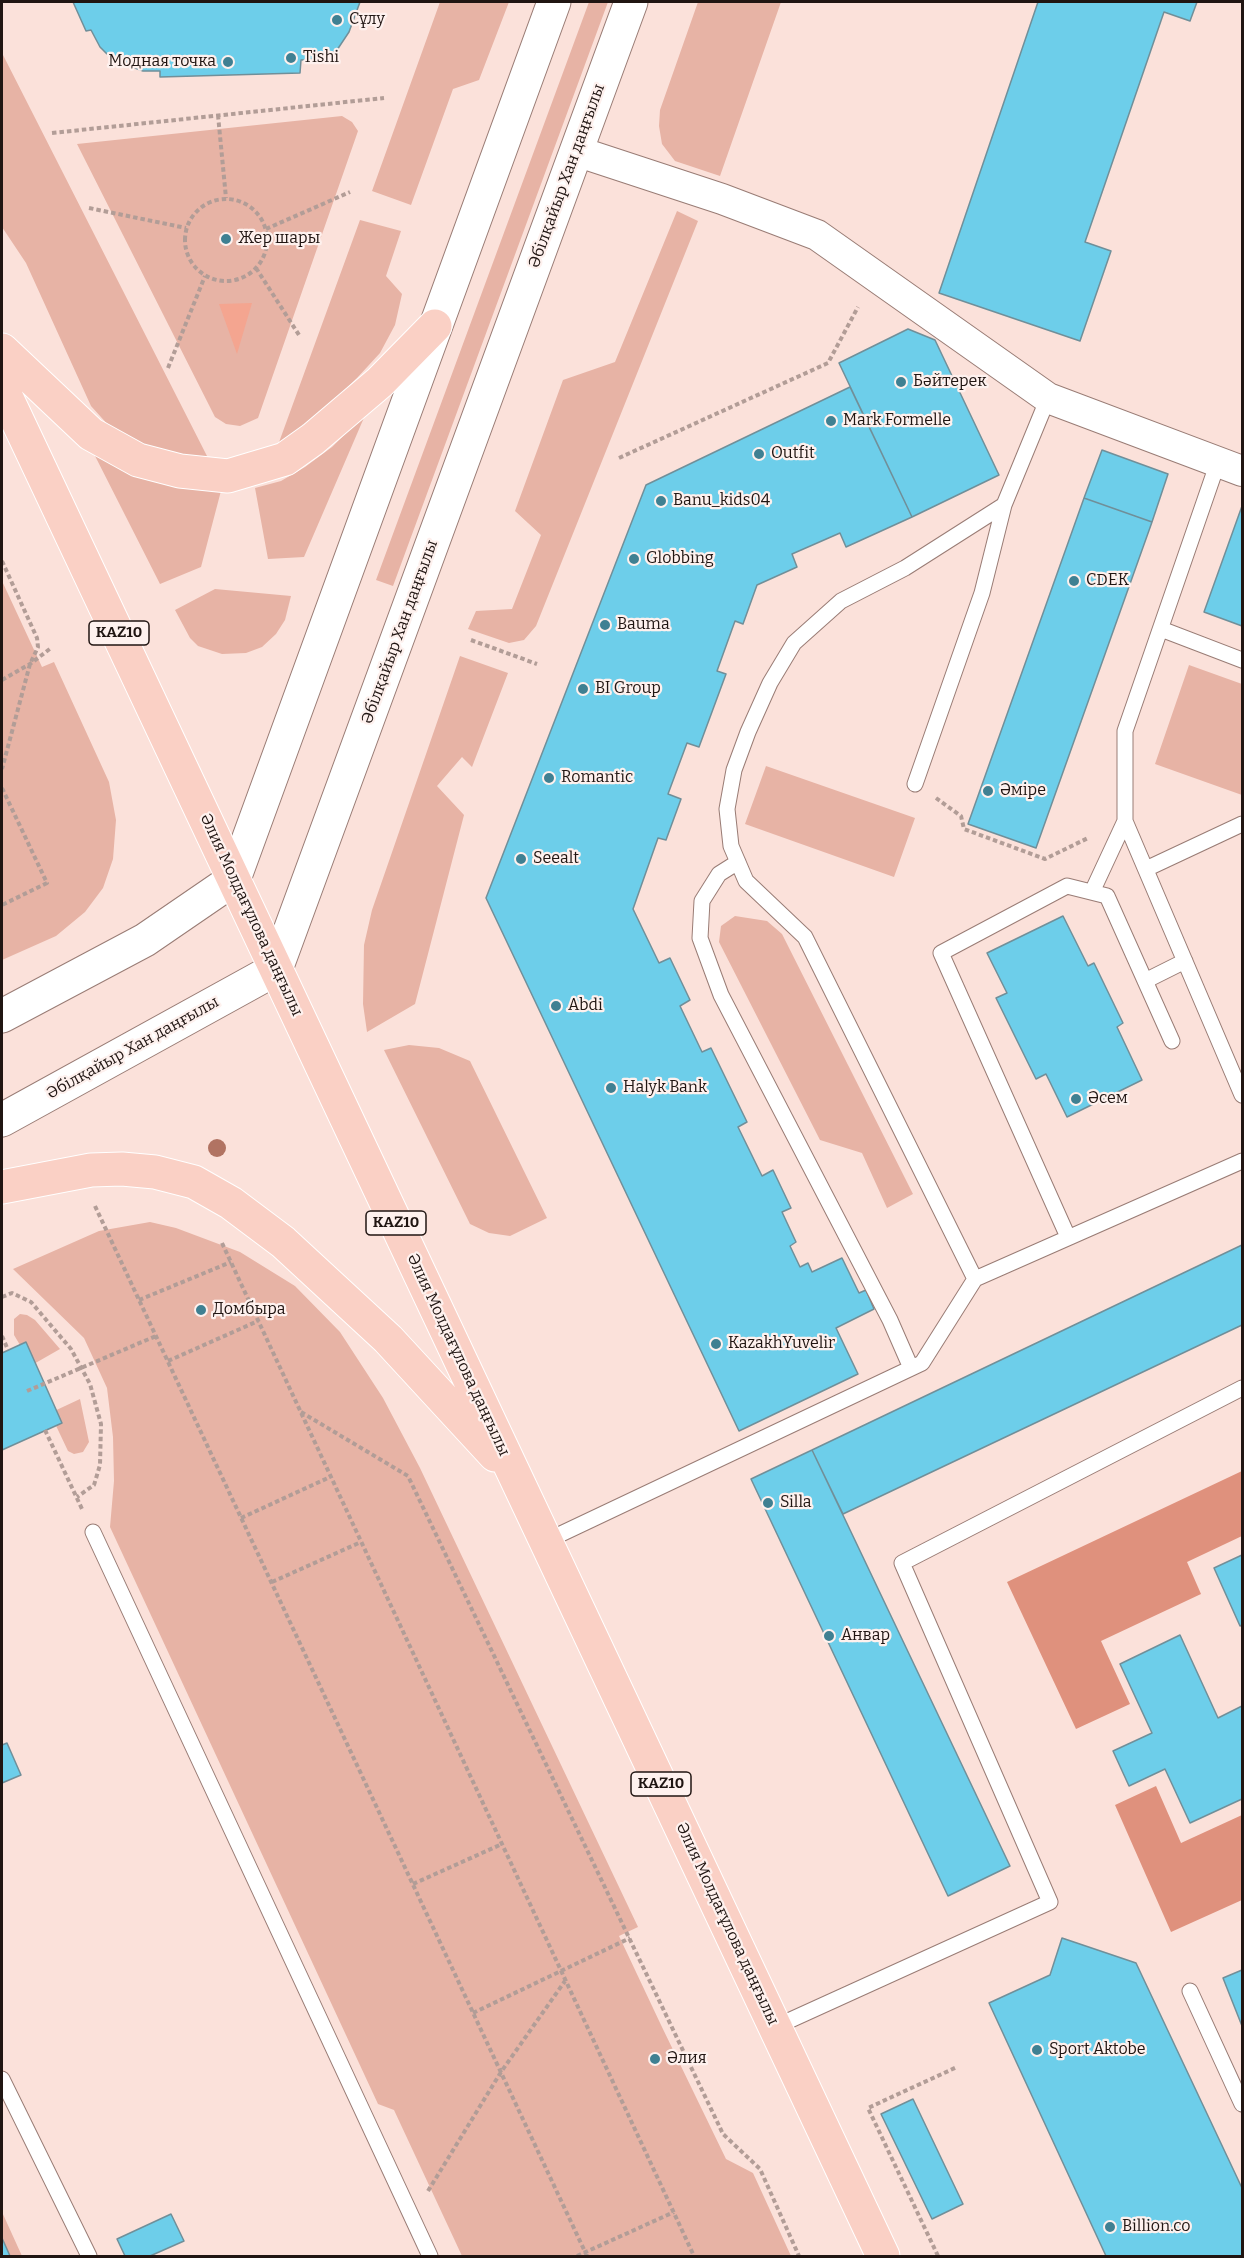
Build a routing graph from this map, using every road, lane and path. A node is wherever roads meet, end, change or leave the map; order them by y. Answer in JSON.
{"nodes":[{"id":1,"x":554,"y":2,"type":"edge"},
{"id":2,"x":631,"y":2,"type":"edge"},
{"id":3,"x":384,"y":98,"type":"dead end"},
{"id":4,"x":218,"y":116,"type":"junction"},
{"id":5,"x":52,"y":133,"type":"dead end"},
{"id":6,"x":576,"y":152,"type":"junction"},
{"id":7,"x":350,"y":192,"type":"dead end"},
{"id":8,"x":226,"y":198,"type":"junction"},
{"id":9,"x":89,"y":208,"type":"dead end"},
{"id":10,"x":186,"y":228,"type":"junction"},
{"id":11,"x":266,"y":229,"type":"junction"},
{"id":12,"x":256,"y":268,"type":"junction"},
{"id":13,"x":875,"y":274,"type":"junction"},
{"id":14,"x":205,"y":276,"type":"junction"},
{"id":15,"x":435,"y":326,"type":"junction"},
{"id":16,"x":299,"y":335,"type":"dead end"},
{"id":17,"x":2,"y":350,"type":"edge"},
{"id":18,"x":168,"y":368,"type":"dead end"},
{"id":19,"x":2,"y":388,"type":"edge"},
{"id":20,"x":1048,"y":398,"type":"junction"},
{"id":21,"x":619,"y":459,"type":"dead end"},
{"id":22,"x":1230,"y":467,"type":"edge"},
{"id":23,"x":1004,"y":505,"type":"junction"},
{"id":24,"x":2,"y":561,"type":"edge"},
{"id":25,"x":1161,"y":629,"type":"junction"},
{"id":26,"x":471,"y":640,"type":"dead end"},
{"id":27,"x":51,"y":648,"type":"dead end"},
{"id":28,"x":1242,"y":660,"type":"edge"},
{"id":29,"x":30,"y":664,"type":"junction"},
{"id":30,"x":537,"y":664,"type":"dead end"},
{"id":31,"x":2,"y":680,"type":"edge"},
{"id":32,"x":2,"y":769,"type":"edge"},
{"id":33,"x":915,"y":784,"type":"joint"},
{"id":34,"x":2,"y":788,"type":"edge"},
{"id":35,"x":1125,"y":821,"type":"junction"},
{"id":36,"x":1242,"y":824,"type":"edge"},
{"id":37,"x":738,"y":862,"type":"junction"},
{"id":38,"x":1146,"y":869,"type":"junction"},
{"id":39,"x":234,"y":879,"type":"junction"},
{"id":40,"x":1092,"y":892,"type":"junction"},
{"id":41,"x":2,"y":905,"type":"edge"},
{"id":42,"x":1185,"y":962,"type":"junction"},
{"id":43,"x":276,"y":969,"type":"junction"},
{"id":44,"x":1145,"y":981,"type":"junction"},
{"id":45,"x":2,"y":1016,"type":"edge"},
{"id":46,"x":1172,"y":1041,"type":"dead end"},
{"id":47,"x":1242,"y":1095,"type":"edge"},
{"id":48,"x":2,"y":1120,"type":"edge"},
{"id":49,"x":1242,"y":1161,"type":"edge"},
{"id":50,"x":2,"y":1186,"type":"edge"},
{"id":51,"x":92,"y":1202,"type":"dead end"},
{"id":52,"x":219,"y":1237,"type":"dead end"},
{"id":53,"x":1068,"y":1238,"type":"junction"},
{"id":54,"x":231,"y":1262,"type":"junction"},
{"id":55,"x":975,"y":1279,"type":"junction"},
{"id":56,"x":2,"y":1298,"type":"edge"},
{"id":57,"x":139,"y":1300,"type":"junction"},
{"id":58,"x":258,"y":1321,"type":"junction"},
{"id":59,"x":2,"y":1336,"type":"edge"},
{"id":60,"x":156,"y":1336,"type":"junction"},
{"id":61,"x":8,"y":1350,"type":"dead end"},
{"id":62,"x":168,"y":1361,"type":"junction"},
{"id":63,"x":81,"y":1367,"type":"junction"},
{"id":64,"x":911,"y":1368,"type":"junction"},
{"id":65,"x":1242,"y":1388,"type":"edge"},
{"id":66,"x":27,"y":1391,"type":"dead end"},
{"id":67,"x":301,"y":1412,"type":"junction"},
{"id":68,"x":45,"y":1430,"type":"dead end"},
{"id":69,"x":330,"y":1476,"type":"junction"},
{"id":70,"x":516,"y":1478,"type":"junction"},
{"id":71,"x":77,"y":1497,"type":"junction"},
{"id":72,"x":241,"y":1518,"type":"junction"},
{"id":73,"x":93,"y":1532,"type":"joint"},
{"id":74,"x":546,"y":1541,"type":"junction"},
{"id":75,"x":361,"y":1542,"type":"junction"},
{"id":76,"x":272,"y":1582,"type":"junction"},
{"id":77,"x":502,"y":1844,"type":"junction"},
{"id":78,"x":413,"y":1884,"type":"junction"},
{"id":79,"x":630,"y":1938,"type":"junction"},
{"id":80,"x":561,"y":1971,"type":"junction"},
{"id":81,"x":566,"y":1980,"type":"junction"},
{"id":82,"x":1190,"y":1990,"type":"dead end"},
{"id":83,"x":473,"y":2013,"type":"junction"},
{"id":84,"x":775,"y":2026,"type":"junction"},
{"id":85,"x":957,"y":2067,"type":"dead end"},
{"id":86,"x":501,"y":2072,"type":"junction"},
{"id":87,"x":2,"y":2079,"type":"edge"},
{"id":88,"x":1242,"y":2104,"type":"edge"},
{"id":89,"x":674,"y":2212,"type":"junction"},
{"id":90,"x":412,"y":2217,"type":"junction"},
{"id":91,"x":586,"y":2254,"type":"edge"},
{"id":92,"x":89,"y":2256,"type":"edge"},
{"id":93,"x":430,"y":2256,"type":"edge"},
{"id":94,"x":577,"y":2256,"type":"edge"},
{"id":95,"x":694,"y":2256,"type":"edge"},
{"id":96,"x":799,"y":2256,"type":"edge"},
{"id":97,"x":883,"y":2256,"type":"edge"},
{"id":98,"x":938,"y":2256,"type":"edge"}],
"edges":[{"from":1,"to":15,"type":"main road"},
{"from":2,"to":6,"type":"main road","name":"Әбілқайыр Хан даңғылы"},
{"from":3,"to":4,"type":"path"},
{"from":4,"to":5,"type":"path"},
{"from":4,"to":8,"type":"path"},
{"from":6,"to":13,"type":"street"},
{"from":6,"to":43,"type":"main road","name":"Әбілқайыр Хан даңғылы"},
{"from":7,"to":11,"type":"path"},
{"from":8,"to":10,"type":"path"},
{"from":8,"to":11,"type":"path"},
{"from":9,"to":10,"type":"path"},
{"from":10,"to":14,"type":"path"},
{"from":11,"to":12,"type":"path"},
{"from":12,"to":14,"type":"path"},
{"from":12,"to":16,"type":"path"},
{"from":13,"to":20,"type":"street"},
{"from":13,"to":21,"type":"path"},
{"from":14,"to":18,"type":"path"},
{"from":15,"to":17,"type":"main road"},
{"from":15,"to":39,"type":"main road"},
{"from":19,"to":39,"type":"main road","name":"Әлия Молдағұлова даңғылы","number":"KAZ10"},
{"from":20,"to":22,"type":"street"},
{"from":20,"to":23,"type":"lane"},
{"from":22,"to":25,"type":"lane"},
{"from":23,"to":33,"type":"lane"},
{"from":23,"to":37,"type":"lane"},
{"from":24,"to":29,"type":"path"},
{"from":25,"to":28,"type":"lane"},
{"from":25,"to":35,"type":"lane"},
{"from":26,"to":30,"type":"path"},
{"from":27,"to":29,"type":"path"},
{"from":29,"to":31,"type":"path"},
{"from":29,"to":32,"type":"path"},
{"from":33,"to":35,"type":"path"},
{"from":34,"to":41,"type":"path"},
{"from":35,"to":38,"type":"lane"},
{"from":35,"to":40,"type":"lane"},
{"from":36,"to":38,"type":"lane"},
{"from":37,"to":55,"type":"lane"},
{"from":37,"to":64,"type":"lane"},
{"from":38,"to":42,"type":"lane"},
{"from":39,"to":43,"type":"main road","name":"Әлия Молдағұлова даңғылы","number":"KAZ10"},
{"from":39,"to":45,"type":"main road"},
{"from":40,"to":44,"type":"lane"},
{"from":40,"to":53,"type":"lane"},
{"from":42,"to":44,"type":"lane"},
{"from":42,"to":47,"type":"lane"},
{"from":43,"to":48,"type":"main road","name":"Әбілқайыр Хан даңғылы"},
{"from":43,"to":70,"type":"main road","name":"Әлия Молдағұлова даңғылы","number":"KAZ10"},
{"from":44,"to":46,"type":"lane"},
{"from":49,"to":53,"type":"lane"},
{"from":50,"to":70,"type":"main road"},
{"from":51,"to":57,"type":"path"},
{"from":52,"to":54,"type":"path"},
{"from":53,"to":55,"type":"lane"},
{"from":54,"to":57,"type":"path"},
{"from":54,"to":58,"type":"path"},
{"from":55,"to":64,"type":"lane"},
{"from":56,"to":63,"type":"path"},
{"from":57,"to":60,"type":"path"},
{"from":58,"to":62,"type":"path"},
{"from":58,"to":67,"type":"path"},
{"from":59,"to":61,"type":"path"},
{"from":60,"to":62,"type":"path"},
{"from":60,"to":63,"type":"path"},
{"from":62,"to":72,"type":"path"},
{"from":63,"to":66,"type":"path"},
{"from":63,"to":71,"type":"path"},
{"from":64,"to":74,"type":"lane"},
{"from":65,"to":84,"type":"lane"},
{"from":67,"to":69,"type":"path"},
{"from":67,"to":79,"type":"path"},
{"from":68,"to":71,"type":"path"},
{"from":69,"to":72,"type":"path"},
{"from":69,"to":75,"type":"path"},
{"from":70,"to":74,"type":"main road","name":"Әлия Молдағұлова даңғылы","number":"KAZ10"},
{"from":71,"to":73,"type":"path"},
{"from":72,"to":76,"type":"path"},
{"from":73,"to":90,"type":"lane"},
{"from":74,"to":84,"type":"main road","name":"Әлия Молдағұлова даңғылы","number":"KAZ10"},
{"from":75,"to":76,"type":"path"},
{"from":75,"to":77,"type":"path"},
{"from":76,"to":78,"type":"path"},
{"from":77,"to":78,"type":"path"},
{"from":77,"to":80,"type":"path"},
{"from":78,"to":83,"type":"path"},
{"from":79,"to":80,"type":"path"},
{"from":79,"to":96,"type":"path"},
{"from":80,"to":81,"type":"path"},
{"from":80,"to":83,"type":"path"},
{"from":81,"to":86,"type":"path"},
{"from":81,"to":89,"type":"path"},
{"from":82,"to":88,"type":"lane"},
{"from":83,"to":86,"type":"path"},
{"from":84,"to":97,"type":"main road","name":"Әлия Молдағұлова даңғылы","number":"KAZ10"},
{"from":85,"to":98,"type":"path"},
{"from":86,"to":90,"type":"path"},
{"from":86,"to":91,"type":"path"},
{"from":87,"to":92,"type":"lane"},
{"from":89,"to":91,"type":"path"},
{"from":89,"to":95,"type":"path"},
{"from":90,"to":93,"type":"lane"},
{"from":91,"to":94,"type":"path"}]}
